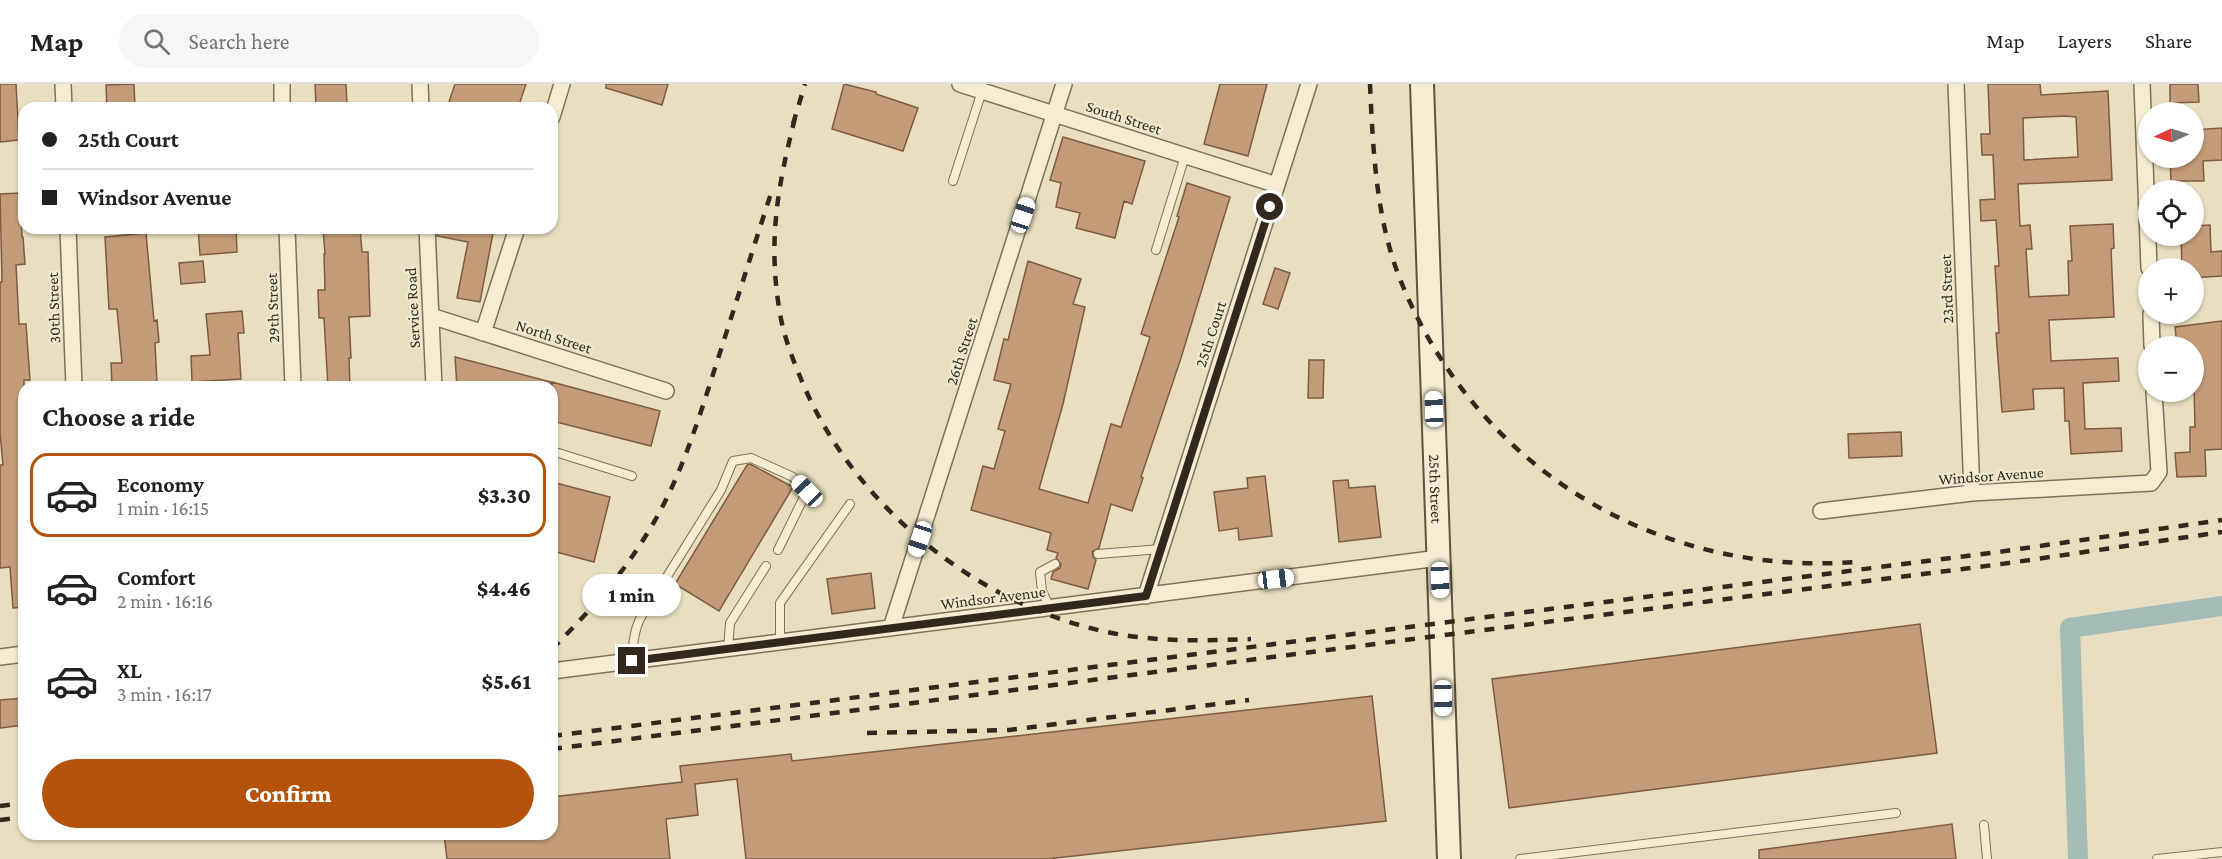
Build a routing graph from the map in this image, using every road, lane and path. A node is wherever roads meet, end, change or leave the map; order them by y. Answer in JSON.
{"nodes":[{"id":1,"x":63,"y":84,"type":"edge"},
{"id":2,"x":282,"y":84,"type":"edge"},
{"id":3,"x":420,"y":84,"type":"edge"},
{"id":4,"x":562,"y":84,"type":"edge"},
{"id":5,"x":960,"y":84,"type":"edge"},
{"id":6,"x":1064,"y":84,"type":"edge"},
{"id":7,"x":1309,"y":84,"type":"edge"},
{"id":8,"x":1422,"y":84,"type":"edge"},
{"id":9,"x":1956,"y":84,"type":"edge"},
{"id":10,"x":2142,"y":84,"type":"edge"},
{"id":11,"x":983,"y":88,"type":"edge"},
{"id":12,"x":64,"y":102,"type":"edge"},
{"id":13,"x":282,"y":102,"type":"edge"},
{"id":14,"x":421,"y":102,"type":"edge"},
{"id":15,"x":557,"y":102,"type":"edge"},
{"id":16,"x":1055,"y":114,"type":"junction"},
{"id":17,"x":1185,"y":156,"type":"junction"},
{"id":18,"x":953,"y":181,"type":"dead end"},
{"id":19,"x":1277,"y":185,"type":"junction"},
{"id":20,"x":68,"y":234,"type":"edge"},
{"id":21,"x":287,"y":234,"type":"edge"},
{"id":22,"x":426,"y":234,"type":"edge"},
{"id":23,"x":515,"y":234,"type":"edge"},
{"id":24,"x":1156,"y":249,"type":"dead end"},
{"id":25,"x":2149,"y":258,"type":"edge"},
{"id":26,"x":431,"y":316,"type":"junction"},
{"id":27,"x":483,"y":333,"type":"junction"},
{"id":28,"x":74,"y":381,"type":"edge"},
{"id":29,"x":293,"y":381,"type":"edge"},
{"id":30,"x":434,"y":381,"type":"edge"},
{"id":31,"x":666,"y":391,"type":"dead end"},
{"id":32,"x":2155,"y":402,"type":"edge"},
{"id":33,"x":558,"y":453,"type":"edge"},
{"id":34,"x":632,"y":476,"type":"dead end"},
{"id":35,"x":1972,"y":493,"type":"junction"},
{"id":36,"x":850,"y":504,"type":"dead end"},
{"id":37,"x":1821,"y":511,"type":"dead end"},
{"id":38,"x":1161,"y":549,"type":"junction"},
{"id":39,"x":778,"y":550,"type":"dead end"},
{"id":40,"x":1098,"y":554,"type":"dead end"},
{"id":41,"x":1439,"y":558,"type":"junction"},
{"id":42,"x":1055,"y":564,"type":"dead end"},
{"id":43,"x":766,"y":566,"type":"dead end"},
{"id":44,"x":1146,"y":596,"type":"junction"},
{"id":45,"x":1050,"y":608,"type":"junction"},
{"id":46,"x":891,"y":628,"type":"junction"},
{"id":47,"x":780,"y":642,"type":"junction"},
{"id":48,"x":728,"y":649,"type":"junction"},
{"id":49,"x":18,"y":655,"type":"edge"},
{"id":50,"x":0,"y":657,"type":"edge"},
{"id":51,"x":632,"y":661,"type":"junction"},
{"id":52,"x":558,"y":670,"type":"edge"},
{"id":53,"x":1896,"y":813,"type":"dead end"},
{"id":54,"x":1984,"y":825,"type":"dead end"},
{"id":55,"x":2222,"y":852,"type":"edge"},
{"id":56,"x":1449,"y":859,"type":"edge"},
{"id":57,"x":1520,"y":859,"type":"edge"},
{"id":58,"x":1987,"y":859,"type":"edge"},
{"id":59,"x":2157,"y":859,"type":"edge"}],
"edges":[{"from":1,"to":12,"type":"street"},
{"from":2,"to":13,"type":"street"},
{"from":3,"to":14,"type":"street"},
{"from":4,"to":15,"type":"street"},
{"from":5,"to":11,"type":"street","name":"South Street"},
{"from":6,"to":16,"type":"street","name":"26th Street"},
{"from":7,"to":19,"type":"street","name":"25th Court"},
{"from":8,"to":41,"type":"main road","name":"25th Street"},
{"from":9,"to":35,"type":"street","name":"23rd Street"},
{"from":10,"to":25,"type":"street"},
{"from":11,"to":16,"type":"street","name":"South Street"},
{"from":11,"to":18,"type":"lane"},
{"from":16,"to":17,"type":"street","name":"South Street"},
{"from":16,"to":46,"type":"street","name":"26th Street"},
{"from":17,"to":19,"type":"street","name":"South Street"},
{"from":17,"to":24,"type":"lane"},
{"from":19,"to":38,"type":"street","name":"25th Court"},
{"from":20,"to":28,"type":"street","name":"30th Street"},
{"from":21,"to":29,"type":"street","name":"29th Street"},
{"from":22,"to":26,"type":"street","name":"Service Road"},
{"from":23,"to":27,"type":"street"},
{"from":26,"to":27,"type":"street","name":"North Street"},
{"from":26,"to":30,"type":"street","name":"Service Road"},
{"from":27,"to":31,"type":"street","name":"North Street"},
{"from":32,"to":35,"type":"street","name":"Windsor Avenue"},
{"from":33,"to":34,"type":"lane"},
{"from":35,"to":37,"type":"street","name":"Windsor Avenue"},
{"from":36,"to":47,"type":"lane"},
{"from":38,"to":40,"type":"lane"},
{"from":38,"to":44,"type":"street","name":"25th Court"},
{"from":39,"to":51,"type":"lane"},
{"from":41,"to":44,"type":"street","name":"Windsor Avenue"},
{"from":41,"to":56,"type":"main road","name":"25th Street"},
{"from":42,"to":45,"type":"lane"},
{"from":43,"to":48,"type":"lane"},
{"from":44,"to":45,"type":"street","name":"Windsor Avenue"},
{"from":45,"to":46,"type":"street","name":"Windsor Avenue"},
{"from":46,"to":47,"type":"street","name":"Windsor Avenue"},
{"from":47,"to":48,"type":"street","name":"Windsor Avenue"},
{"from":48,"to":51,"type":"street","name":"Windsor Avenue"},
{"from":49,"to":50,"type":"street"},
{"from":51,"to":52,"type":"street","name":"Windsor Avenue"},
{"from":53,"to":57,"type":"lane"},
{"from":54,"to":58,"type":"lane"},
{"from":55,"to":59,"type":"lane"}]}
